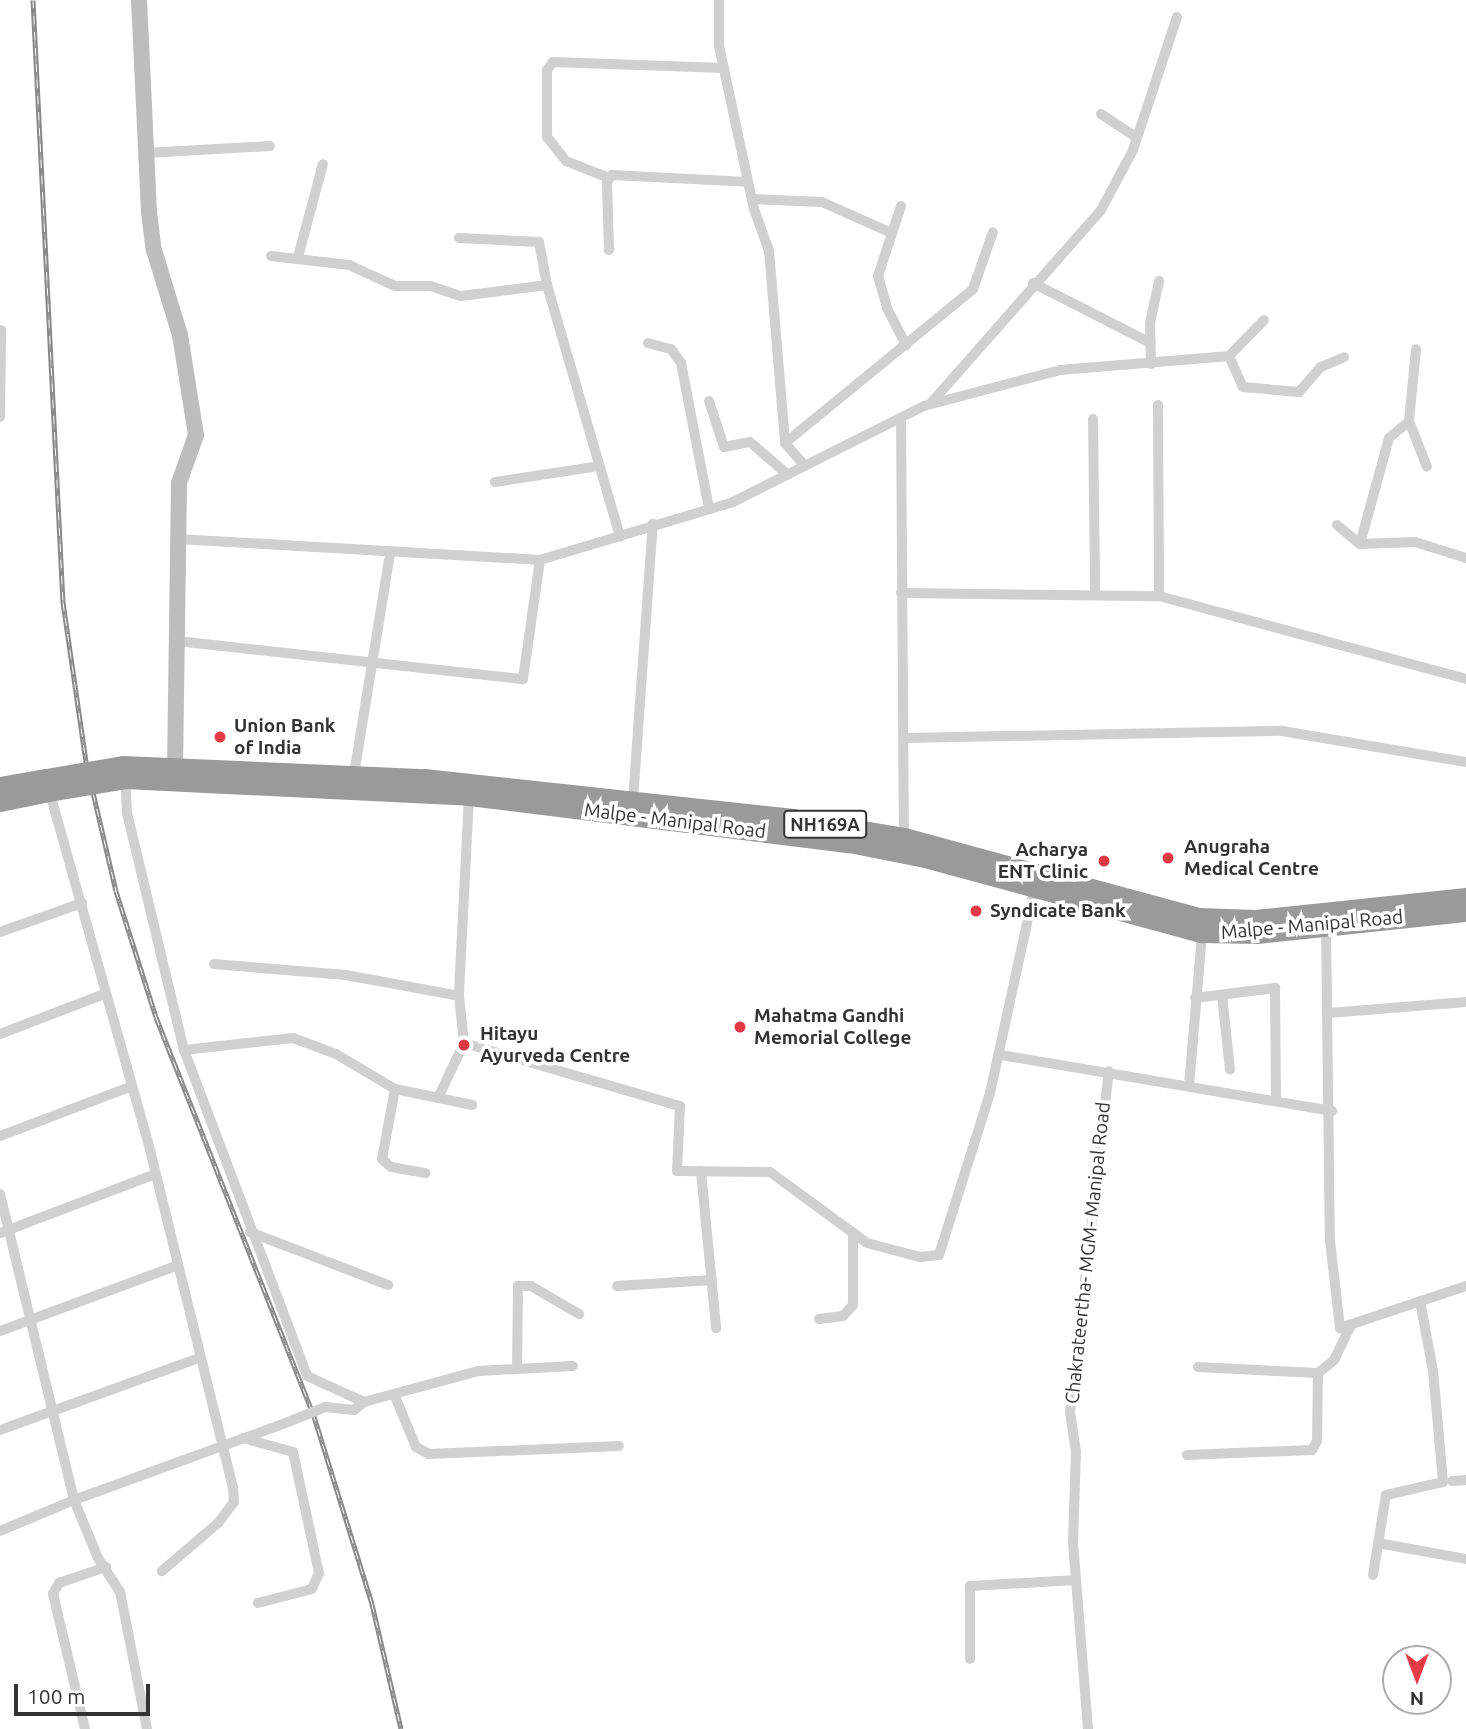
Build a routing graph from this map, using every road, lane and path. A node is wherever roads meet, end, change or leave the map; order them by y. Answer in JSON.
{"nodes":[{"id":1,"x":139,"y":0,"type":"edge"},
{"id":2,"x":719,"y":0,"type":"edge"},
{"id":3,"x":1177,"y":17,"type":"dead end"},
{"id":4,"x":724,"y":68,"type":"junction"},
{"id":5,"x":1101,"y":114,"type":"dead end"},
{"id":6,"x":1136,"y":137,"type":"junction"},
{"id":7,"x":270,"y":146,"type":"dead end"},
{"id":8,"x":146,"y":153,"type":"junction"},
{"id":9,"x":323,"y":164,"type":"dead end"},
{"id":10,"x":609,"y":178,"type":"junction"},
{"id":11,"x":748,"y":182,"type":"junction"},
{"id":12,"x":752,"y":199,"type":"junction"},
{"id":13,"x":901,"y":206,"type":"dead end"},
{"id":14,"x":889,"y":232,"type":"junction"},
{"id":15,"x":993,"y":232,"type":"dead end"},
{"id":16,"x":459,"y":238,"type":"dead end"},
{"id":17,"x":609,"y":250,"type":"dead end"},
{"id":18,"x":271,"y":256,"type":"dead end"},
{"id":19,"x":298,"y":257,"type":"junction"},
{"id":20,"x":1159,"y":281,"type":"dead end"},
{"id":21,"x":1033,"y":283,"type":"junction"},
{"id":22,"x":547,"y":285,"type":"junction"},
{"id":23,"x":1264,"y":320,"type":"dead end"},
{"id":24,"x":1,"y":330,"type":"edge"},
{"id":25,"x":1151,"y":343,"type":"junction"},
{"id":26,"x":648,"y":344,"type":"dead end"},
{"id":27,"x":906,"y":345,"type":"junction"},
{"id":28,"x":1416,"y":349,"type":"dead end"},
{"id":29,"x":1229,"y":356,"type":"junction"},
{"id":30,"x":1344,"y":357,"type":"dead end"},
{"id":31,"x":1152,"y":364,"type":"junction"},
{"id":32,"x":709,"y":401,"type":"dead end"},
{"id":33,"x":931,"y":404,"type":"junction"},
{"id":34,"x":1158,"y":405,"type":"dead end"},
{"id":35,"x":0,"y":417,"type":"edge"},
{"id":36,"x":901,"y":418,"type":"junction"},
{"id":37,"x":1093,"y":419,"type":"dead end"},
{"id":38,"x":1409,"y":421,"type":"junction"},
{"id":39,"x":785,"y":443,"type":"junction"},
{"id":40,"x":598,"y":466,"type":"junction"},
{"id":41,"x":805,"y":466,"type":"junction"},
{"id":42,"x":1427,"y":467,"type":"dead end"},
{"id":43,"x":788,"y":475,"type":"junction"},
{"id":44,"x":495,"y":482,"type":"dead end"},
{"id":45,"x":709,"y":508,"type":"junction"},
{"id":46,"x":653,"y":524,"type":"junction"},
{"id":47,"x":1337,"y":525,"type":"dead end"},
{"id":48,"x":620,"y":537,"type":"junction"},
{"id":49,"x":178,"y":539,"type":"junction"},
{"id":50,"x":1360,"y":544,"type":"junction"},
{"id":51,"x":390,"y":555,"type":"junction"},
{"id":52,"x":1466,"y":558,"type":"edge"},
{"id":53,"x":540,"y":560,"type":"junction"},
{"id":54,"x":901,"y":593,"type":"junction"},
{"id":55,"x":1095,"y":594,"type":"junction"},
{"id":56,"x":1160,"y":596,"type":"junction"},
{"id":57,"x":177,"y":641,"type":"junction"},
{"id":58,"x":371,"y":663,"type":"junction"},
{"id":59,"x":1466,"y":679,"type":"edge"},
{"id":60,"x":906,"y":738,"type":"junction"},
{"id":61,"x":1466,"y":762,"type":"edge"},
{"id":62,"x":175,"y":763,"type":"junction"},
{"id":63,"x":124,"y":772,"type":"junction"},
{"id":64,"x":354,"y":774,"type":"junction"},
{"id":65,"x":48,"y":785,"type":"junction"},
{"id":66,"x":0,"y":786,"type":"edge"},
{"id":67,"x":470,"y":796,"type":"junction"},
{"id":68,"x":633,"y":800,"type":"junction"},
{"id":69,"x":0,"y":802,"type":"edge"},
{"id":70,"x":682,"y":814,"type":"junction"},
{"id":71,"x":905,"y":837,"type":"junction"},
{"id":72,"x":1035,"y":887,"type":"junction"},
{"id":73,"x":1466,"y":898,"type":"edge"},
{"id":74,"x":82,"y":903,"type":"junction"},
{"id":75,"x":1466,"y":912,"type":"edge"},
{"id":76,"x":1363,"y":913,"type":"junction"},
{"id":77,"x":1326,"y":925,"type":"junction"},
{"id":78,"x":0,"y":932,"type":"edge"},
{"id":79,"x":1202,"y":933,"type":"junction"},
{"id":80,"x":214,"y":964,"type":"dead end"},
{"id":81,"x":104,"y":994,"type":"junction"},
{"id":82,"x":1222,"y":995,"type":"junction"},
{"id":83,"x":459,"y":996,"type":"junction"},
{"id":84,"x":1195,"y":998,"type":"junction"},
{"id":85,"x":1466,"y":1002,"type":"edge"},
{"id":86,"x":1329,"y":1013,"type":"junction"},
{"id":87,"x":0,"y":1034,"type":"edge"},
{"id":88,"x":464,"y":1043,"type":"junction"},
{"id":89,"x":184,"y":1050,"type":"junction"},
{"id":90,"x":1001,"y":1055,"type":"junction"},
{"id":91,"x":1230,"y":1070,"type":"dead end"},
{"id":92,"x":1110,"y":1071,"type":"junction"},
{"id":93,"x":1189,"y":1086,"type":"junction"},
{"id":94,"x":130,"y":1087,"type":"junction"},
{"id":95,"x":396,"y":1088,"type":"junction"},
{"id":96,"x":438,"y":1098,"type":"junction"},
{"id":97,"x":1276,"y":1101,"type":"junction"},
{"id":98,"x":471,"y":1105,"type":"dead end"},
{"id":99,"x":1332,"y":1111,"type":"junction"},
{"id":100,"x":0,"y":1136,"type":"edge"},
{"id":101,"x":701,"y":1171,"type":"junction"},
{"id":102,"x":425,"y":1173,"type":"dead end"},
{"id":103,"x":155,"y":1174,"type":"junction"},
{"id":104,"x":0,"y":1194,"type":"edge"},
{"id":105,"x":5,"y":1231,"type":"edge"},
{"id":106,"x":250,"y":1232,"type":"junction"},
{"id":107,"x":853,"y":1233,"type":"junction"},
{"id":108,"x":176,"y":1266,"type":"junction"},
{"id":109,"x":712,"y":1280,"type":"junction"},
{"id":110,"x":388,"y":1285,"type":"dead end"},
{"id":111,"x":617,"y":1286,"type":"dead end"},
{"id":112,"x":1466,"y":1286,"type":"edge"},
{"id":113,"x":1420,"y":1301,"type":"junction"},
{"id":114,"x":579,"y":1314,"type":"dead end"},
{"id":115,"x":30,"y":1320,"type":"junction"},
{"id":116,"x":819,"y":1320,"type":"dead end"},
{"id":117,"x":1351,"y":1325,"type":"junction"},
{"id":118,"x":716,"y":1328,"type":"dead end"},
{"id":119,"x":0,"y":1331,"type":"edge"},
{"id":120,"x":199,"y":1357,"type":"junction"},
{"id":121,"x":573,"y":1366,"type":"dead end"},
{"id":122,"x":1198,"y":1367,"type":"dead end"},
{"id":123,"x":517,"y":1368,"type":"junction"},
{"id":124,"x":1318,"y":1373,"type":"junction"},
{"id":125,"x":394,"y":1394,"type":"junction"},
{"id":126,"x":364,"y":1402,"type":"junction"},
{"id":127,"x":54,"y":1409,"type":"junction"},
{"id":128,"x":0,"y":1430,"type":"edge"},
{"id":129,"x":241,"y":1437,"type":"junction"},
{"id":130,"x":221,"y":1443,"type":"junction"},
{"id":131,"x":619,"y":1446,"type":"dead end"},
{"id":132,"x":1186,"y":1455,"type":"dead end"},
{"id":133,"x":1466,"y":1480,"type":"edge"},
{"id":134,"x":1452,"y":1481,"type":"dead end"},
{"id":135,"x":74,"y":1500,"type":"junction"},
{"id":136,"x":0,"y":1531,"type":"edge"},
{"id":137,"x":1378,"y":1543,"type":"junction"},
{"id":138,"x":1466,"y":1559,"type":"edge"},
{"id":139,"x":106,"y":1567,"type":"junction"},
{"id":140,"x":162,"y":1571,"type":"dead end"},
{"id":141,"x":1373,"y":1575,"type":"dead end"},
{"id":142,"x":1076,"y":1580,"type":"junction"},
{"id":143,"x":258,"y":1603,"type":"dead end"},
{"id":144,"x":970,"y":1659,"type":"dead end"},
{"id":145,"x":85,"y":1729,"type":"edge"},
{"id":146,"x":147,"y":1729,"type":"edge"},
{"id":147,"x":1088,"y":1729,"type":"edge"}],
"edges":[{"from":1,"to":8,"type":"street"},
{"from":2,"to":4,"type":"street"},
{"from":3,"to":6,"type":"street"},
{"from":4,"to":10,"type":"street"},
{"from":4,"to":11,"type":"street"},
{"from":5,"to":6,"type":"street"},
{"from":6,"to":21,"type":"street"},
{"from":7,"to":8,"type":"street"},
{"from":8,"to":49,"type":"street"},
{"from":9,"to":19,"type":"street"},
{"from":10,"to":11,"type":"street"},
{"from":10,"to":17,"type":"street"},
{"from":11,"to":12,"type":"street"},
{"from":12,"to":14,"type":"street"},
{"from":12,"to":39,"type":"street"},
{"from":13,"to":14,"type":"street"},
{"from":14,"to":27,"type":"street"},
{"from":15,"to":27,"type":"street"},
{"from":16,"to":22,"type":"street"},
{"from":18,"to":19,"type":"street"},
{"from":19,"to":22,"type":"street"},
{"from":20,"to":25,"type":"street"},
{"from":21,"to":25,"type":"street"},
{"from":21,"to":33,"type":"street"},
{"from":22,"to":40,"type":"street"},
{"from":23,"to":29,"type":"street"},
{"from":24,"to":35,"type":"street"},
{"from":25,"to":31,"type":"street"},
{"from":26,"to":45,"type":"street"},
{"from":27,"to":39,"type":"street"},
{"from":28,"to":38,"type":"street"},
{"from":29,"to":30,"type":"street"},
{"from":29,"to":31,"type":"street"},
{"from":31,"to":33,"type":"street"},
{"from":32,"to":43,"type":"street"},
{"from":33,"to":36,"type":"street"},
{"from":34,"to":56,"type":"street"},
{"from":36,"to":41,"type":"street"},
{"from":36,"to":54,"type":"street"},
{"from":37,"to":55,"type":"street"},
{"from":38,"to":42,"type":"street"},
{"from":38,"to":50,"type":"street"},
{"from":39,"to":41,"type":"street"},
{"from":40,"to":44,"type":"street"},
{"from":40,"to":48,"type":"street"},
{"from":41,"to":43,"type":"street"},
{"from":43,"to":45,"type":"street"},
{"from":45,"to":46,"type":"street"},
{"from":46,"to":48,"type":"street"},
{"from":46,"to":68,"type":"street"},
{"from":47,"to":50,"type":"street"},
{"from":48,"to":53,"type":"street"},
{"from":49,"to":51,"type":"street"},
{"from":49,"to":57,"type":"street"},
{"from":50,"to":52,"type":"street"},
{"from":51,"to":53,"type":"street"},
{"from":51,"to":58,"type":"street"},
{"from":53,"to":58,"type":"street"},
{"from":54,"to":55,"type":"street"},
{"from":54,"to":60,"type":"street"},
{"from":55,"to":56,"type":"street"},
{"from":56,"to":59,"type":"street"},
{"from":57,"to":58,"type":"street"},
{"from":57,"to":62,"type":"street"},
{"from":58,"to":64,"type":"street"},
{"from":60,"to":61,"type":"street"},
{"from":60,"to":71,"type":"street"},
{"from":62,"to":63,"type":"highway","number":"NH169A"},
{"from":62,"to":64,"type":"highway","name":"Malpe - Manipal Road","number":"NH169A"},
{"from":63,"to":65,"type":"highway","name":"Malpe - Manipal Road","number":"NH169A","bridge":true},
{"from":63,"to":67,"type":"highway","name":"Malpe - Manipal Road","number":"NH169A"},
{"from":63,"to":89,"type":"street"},
{"from":64,"to":68,"type":"highway","name":"Malpe - Manipal Road","number":"NH169A"},
{"from":65,"to":66,"type":"highway","number":"NH169A"},
{"from":65,"to":69,"type":"highway","name":"Malpe - Manipal Road","number":"NH169A"},
{"from":65,"to":74,"type":"street"},
{"from":67,"to":70,"type":"highway","name":"Malpe - Manipal Road","number":"NH169A"},
{"from":67,"to":83,"type":"street"},
{"from":68,"to":70,"type":"highway","name":"Malpe - Manipal Road","number":"NH169A"},
{"from":70,"to":71,"type":"highway","name":"Malpe - Manipal Road","number":"NH169A"},
{"from":70,"to":72,"type":"highway","name":"Malpe - Manipal Road","number":"NH169A"},
{"from":71,"to":76,"type":"highway","name":"Malpe - Manipal Road","number":"NH169A"},
{"from":72,"to":79,"type":"highway","name":"Malpe - Manipal Road","number":"NH169A"},
{"from":72,"to":90,"type":"street"},
{"from":73,"to":76,"type":"highway","name":"Malpe - Manipal Road","number":"NH169A"},
{"from":74,"to":78,"type":"street"},
{"from":74,"to":81,"type":"street"},
{"from":75,"to":76,"type":"highway","name":"Malpe - Manipal Road","number":"NH169A"},
{"from":76,"to":77,"type":"highway","name":"Malpe - Manipal Road","number":"NH169A"},
{"from":77,"to":79,"type":"highway","name":"Malpe - Manipal Road","number":"NH169A"},
{"from":77,"to":86,"type":"street"},
{"from":79,"to":84,"type":"street"},
{"from":80,"to":83,"type":"street"},
{"from":81,"to":87,"type":"street"},
{"from":81,"to":94,"type":"street"},
{"from":82,"to":84,"type":"street"},
{"from":82,"to":91,"type":"street"},
{"from":82,"to":97,"type":"street"},
{"from":83,"to":88,"type":"street"},
{"from":84,"to":93,"type":"street"},
{"from":85,"to":86,"type":"street"},
{"from":86,"to":99,"type":"street"},
{"from":88,"to":96,"type":"street"},
{"from":88,"to":101,"type":"street"},
{"from":89,"to":95,"type":"street"},
{"from":89,"to":106,"type":"street"},
{"from":90,"to":92,"type":"street"},
{"from":90,"to":107,"type":"street"},
{"from":92,"to":93,"type":"street"},
{"from":92,"to":142,"type":"street","name":"Chakrateertha- MGM- Manipal Road"},
{"from":93,"to":97,"type":"street"},
{"from":94,"to":100,"type":"street"},
{"from":94,"to":103,"type":"street"},
{"from":95,"to":96,"type":"street"},
{"from":95,"to":102,"type":"street"},
{"from":96,"to":98,"type":"street"},
{"from":97,"to":99,"type":"street"},
{"from":99,"to":117,"type":"street"},
{"from":101,"to":107,"type":"street"},
{"from":101,"to":109,"type":"street"},
{"from":103,"to":105,"type":"street"},
{"from":103,"to":108,"type":"street"},
{"from":104,"to":105,"type":"street"},
{"from":105,"to":115,"type":"street"},
{"from":106,"to":110,"type":"street"},
{"from":106,"to":126,"type":"street"},
{"from":107,"to":116,"type":"street"},
{"from":108,"to":115,"type":"street"},
{"from":108,"to":120,"type":"street"},
{"from":109,"to":111,"type":"street"},
{"from":109,"to":118,"type":"street"},
{"from":112,"to":113,"type":"street"},
{"from":113,"to":117,"type":"street"},
{"from":113,"to":137,"type":"street"},
{"from":114,"to":123,"type":"street"},
{"from":115,"to":119,"type":"street"},
{"from":115,"to":127,"type":"street"},
{"from":117,"to":124,"type":"street"},
{"from":120,"to":127,"type":"street"},
{"from":120,"to":130,"type":"street"},
{"from":121,"to":123,"type":"street"},
{"from":122,"to":124,"type":"street"},
{"from":123,"to":125,"type":"street"},
{"from":124,"to":132,"type":"street"},
{"from":125,"to":126,"type":"street"},
{"from":125,"to":131,"type":"street"},
{"from":126,"to":129,"type":"street","bridge":true},
{"from":127,"to":128,"type":"street"},
{"from":127,"to":135,"type":"street"},
{"from":129,"to":130,"type":"street"},
{"from":129,"to":143,"type":"street"},
{"from":130,"to":135,"type":"street"},
{"from":130,"to":140,"type":"street"},
{"from":133,"to":134,"type":"street"},
{"from":135,"to":136,"type":"street"},
{"from":135,"to":139,"type":"street"},
{"from":137,"to":138,"type":"street"},
{"from":137,"to":141,"type":"street"},
{"from":139,"to":145,"type":"street"},
{"from":139,"to":146,"type":"street"},
{"from":142,"to":144,"type":"street"},
{"from":142,"to":147,"type":"street","name":"Chakrateertha- MGM- Manipal Road"}]}
